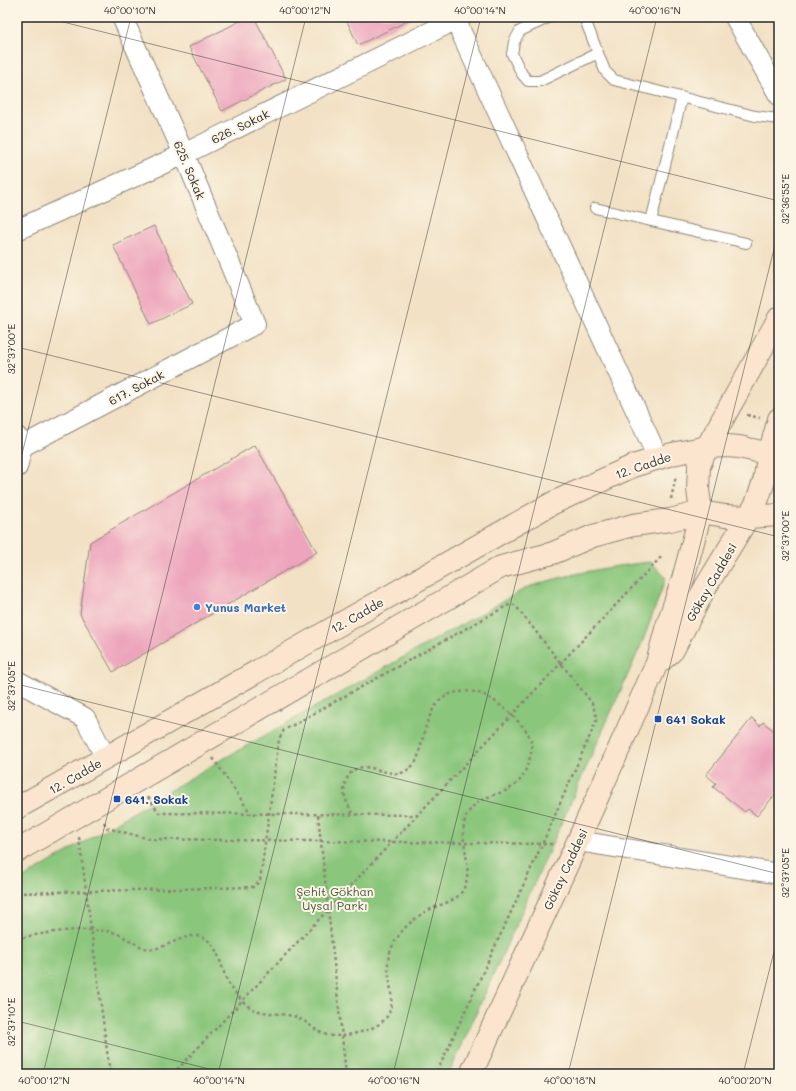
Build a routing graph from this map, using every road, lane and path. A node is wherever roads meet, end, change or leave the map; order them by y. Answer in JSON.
{"nodes":[{"id":1,"x":122,"y":17,"type":"edge"},
{"id":2,"x":550,"y":17,"type":"edge"},
{"id":3,"x":584,"y":17,"type":"edge"},
{"id":4,"x":735,"y":17,"type":"edge"},
{"id":5,"x":457,"y":18,"type":"edge"},
{"id":6,"x":598,"y":53,"type":"junction"},
{"id":7,"x":779,"y":96,"type":"edge"},
{"id":8,"x":682,"y":97,"type":"junction"},
{"id":9,"x":779,"y":119,"type":"edge"},
{"id":10,"x":184,"y":154,"type":"junction"},
{"id":11,"x":596,"y":208,"type":"dead end"},
{"id":12,"x":651,"y":221,"type":"junction"},
{"id":13,"x":17,"y":230,"type":"edge"},
{"id":14,"x":746,"y":243,"type":"dead end"},
{"id":15,"x":779,"y":318,"type":"edge"},
{"id":16,"x":255,"y":324,"type":"joint"},
{"id":17,"x":745,"y":414,"type":"dead end"},
{"id":18,"x":772,"y":419,"type":"edge"},
{"id":19,"x":19,"y":444,"type":"edge"},
{"id":20,"x":707,"y":447,"type":"junction"},
{"id":21,"x":774,"y":455,"type":"edge"},
{"id":22,"x":658,"y":458,"type":"junction"},
{"id":23,"x":17,"y":467,"type":"edge"},
{"id":24,"x":676,"y":476,"type":"dead end"},
{"id":25,"x":671,"y":499,"type":"dead end"},
{"id":26,"x":701,"y":512,"type":"junction"},
{"id":27,"x":779,"y":515,"type":"edge"},
{"id":28,"x":748,"y":517,"type":"junction"},
{"id":29,"x":661,"y":557,"type":"dead end"},
{"id":30,"x":657,"y":663,"type":"junction"},
{"id":31,"x":561,"y":664,"type":"junction"},
{"id":32,"x":17,"y":681,"type":"edge"},
{"id":33,"x":512,"y":716,"type":"junction"},
{"id":34,"x":210,"y":754,"type":"dead end"},
{"id":35,"x":106,"y":758,"type":"junction"},
{"id":36,"x":148,"y":796,"type":"dead end"},
{"id":37,"x":94,"y":806,"type":"junction"},
{"id":38,"x":17,"y":808,"type":"edge"},
{"id":39,"x":251,"y":814,"type":"junction"},
{"id":40,"x":269,"y":814,"type":"junction"},
{"id":41,"x":318,"y":815,"type":"junction"},
{"id":42,"x":354,"y":815,"type":"junction"},
{"id":43,"x":418,"y":815,"type":"junction"},
{"id":44,"x":79,"y":836,"type":"dead end"},
{"id":45,"x":266,"y":841,"type":"junction"},
{"id":46,"x":320,"y":841,"type":"junction"},
{"id":47,"x":578,"y":841,"type":"junction"},
{"id":48,"x":393,"y":842,"type":"junction"},
{"id":49,"x":464,"y":843,"type":"junction"},
{"id":50,"x":542,"y":844,"type":"junction"},
{"id":51,"x":17,"y":852,"type":"edge"},
{"id":52,"x":779,"y":874,"type":"edge"},
{"id":53,"x":86,"y":891,"type":"junction"},
{"id":54,"x":17,"y":893,"type":"edge"},
{"id":55,"x":328,"y":910,"type":"junction"},
{"id":56,"x":91,"y":930,"type":"junction"},
{"id":57,"x":17,"y":939,"type":"edge"},
{"id":58,"x":243,"y":1000,"type":"junction"},
{"id":59,"x":342,"y":1036,"type":"junction"},
{"id":60,"x":110,"y":1074,"type":"edge"},
{"id":61,"x":173,"y":1074,"type":"edge"},
{"id":62,"x":346,"y":1074,"type":"edge"},
{"id":63,"x":436,"y":1074,"type":"edge"},
{"id":64,"x":471,"y":1074,"type":"edge"}],
"edges":[{"from":1,"to":10,"type":"street","name":"625. Sokak"},
{"from":2,"to":6,"type":"lane"},
{"from":3,"to":6,"type":"lane"},
{"from":4,"to":7,"type":"street"},
{"from":5,"to":10,"type":"street","name":"626. Sokak"},
{"from":5,"to":22,"type":"street"},
{"from":6,"to":8,"type":"lane"},
{"from":8,"to":9,"type":"lane"},
{"from":8,"to":12,"type":"lane"},
{"from":10,"to":13,"type":"street","name":"626. Sokak"},
{"from":10,"to":16,"type":"street","name":"625. Sokak"},
{"from":11,"to":12,"type":"lane"},
{"from":12,"to":14,"type":"lane"},
{"from":15,"to":20,"type":"main road"},
{"from":16,"to":19,"type":"street","name":"617. Sokak"},
{"from":17,"to":18,"type":"path"},
{"from":18,"to":21,"type":"main road"},
{"from":19,"to":23,"type":"street"},
{"from":20,"to":21,"type":"main road","name":"12. Cadde"},
{"from":20,"to":22,"type":"main road","name":"12. Cadde"},
{"from":20,"to":26,"type":"main road"},
{"from":21,"to":28,"type":"main road","name":"Gökay Caddesi"},
{"from":22,"to":35,"type":"main road","name":"12. Cadde"},
{"from":24,"to":25,"type":"path"},
{"from":26,"to":28,"type":"main road"},
{"from":26,"to":30,"type":"main road","name":"Gökay Caddesi"},
{"from":26,"to":37,"type":"main road"},
{"from":27,"to":28,"type":"main road"},
{"from":28,"to":30,"type":"main road","name":"Gökay Caddesi"},
{"from":29,"to":31,"type":"path"},
{"from":30,"to":47,"type":"main road","name":"Gökay Caddesi"},
{"from":31,"to":33,"type":"path"},
{"from":31,"to":40,"type":"path"},
{"from":31,"to":50,"type":"path"},
{"from":32,"to":35,"type":"street"},
{"from":33,"to":42,"type":"path"},
{"from":33,"to":43,"type":"path"},
{"from":33,"to":49,"type":"path"},
{"from":34,"to":39,"type":"path"},
{"from":35,"to":38,"type":"main road","name":"12. Cadde"},
{"from":36,"to":39,"type":"path"},
{"from":37,"to":45,"type":"path"},
{"from":37,"to":51,"type":"main road"},
{"from":39,"to":40,"type":"path"},
{"from":40,"to":41,"type":"path"},
{"from":40,"to":45,"type":"path"},
{"from":41,"to":42,"type":"path"},
{"from":41,"to":46,"type":"path"},
{"from":42,"to":43,"type":"path"},
{"from":43,"to":48,"type":"path"},
{"from":44,"to":53,"type":"path"},
{"from":45,"to":46,"type":"path"},
{"from":45,"to":53,"type":"path"},
{"from":46,"to":48,"type":"path"},
{"from":46,"to":55,"type":"path"},
{"from":47,"to":50,"type":"path"},
{"from":47,"to":52,"type":"street"},
{"from":47,"to":64,"type":"main road","name":"Gökay Caddesi"},
{"from":48,"to":49,"type":"path"},
{"from":48,"to":55,"type":"path"},
{"from":49,"to":50,"type":"path"},
{"from":49,"to":59,"type":"path"},
{"from":50,"to":63,"type":"path"},
{"from":53,"to":54,"type":"path"},
{"from":53,"to":56,"type":"path"},
{"from":55,"to":58,"type":"path"},
{"from":55,"to":59,"type":"path"},
{"from":56,"to":57,"type":"path"},
{"from":56,"to":58,"type":"path"},
{"from":56,"to":60,"type":"path"},
{"from":58,"to":59,"type":"path"},
{"from":58,"to":61,"type":"path"},
{"from":59,"to":62,"type":"path"}]}
